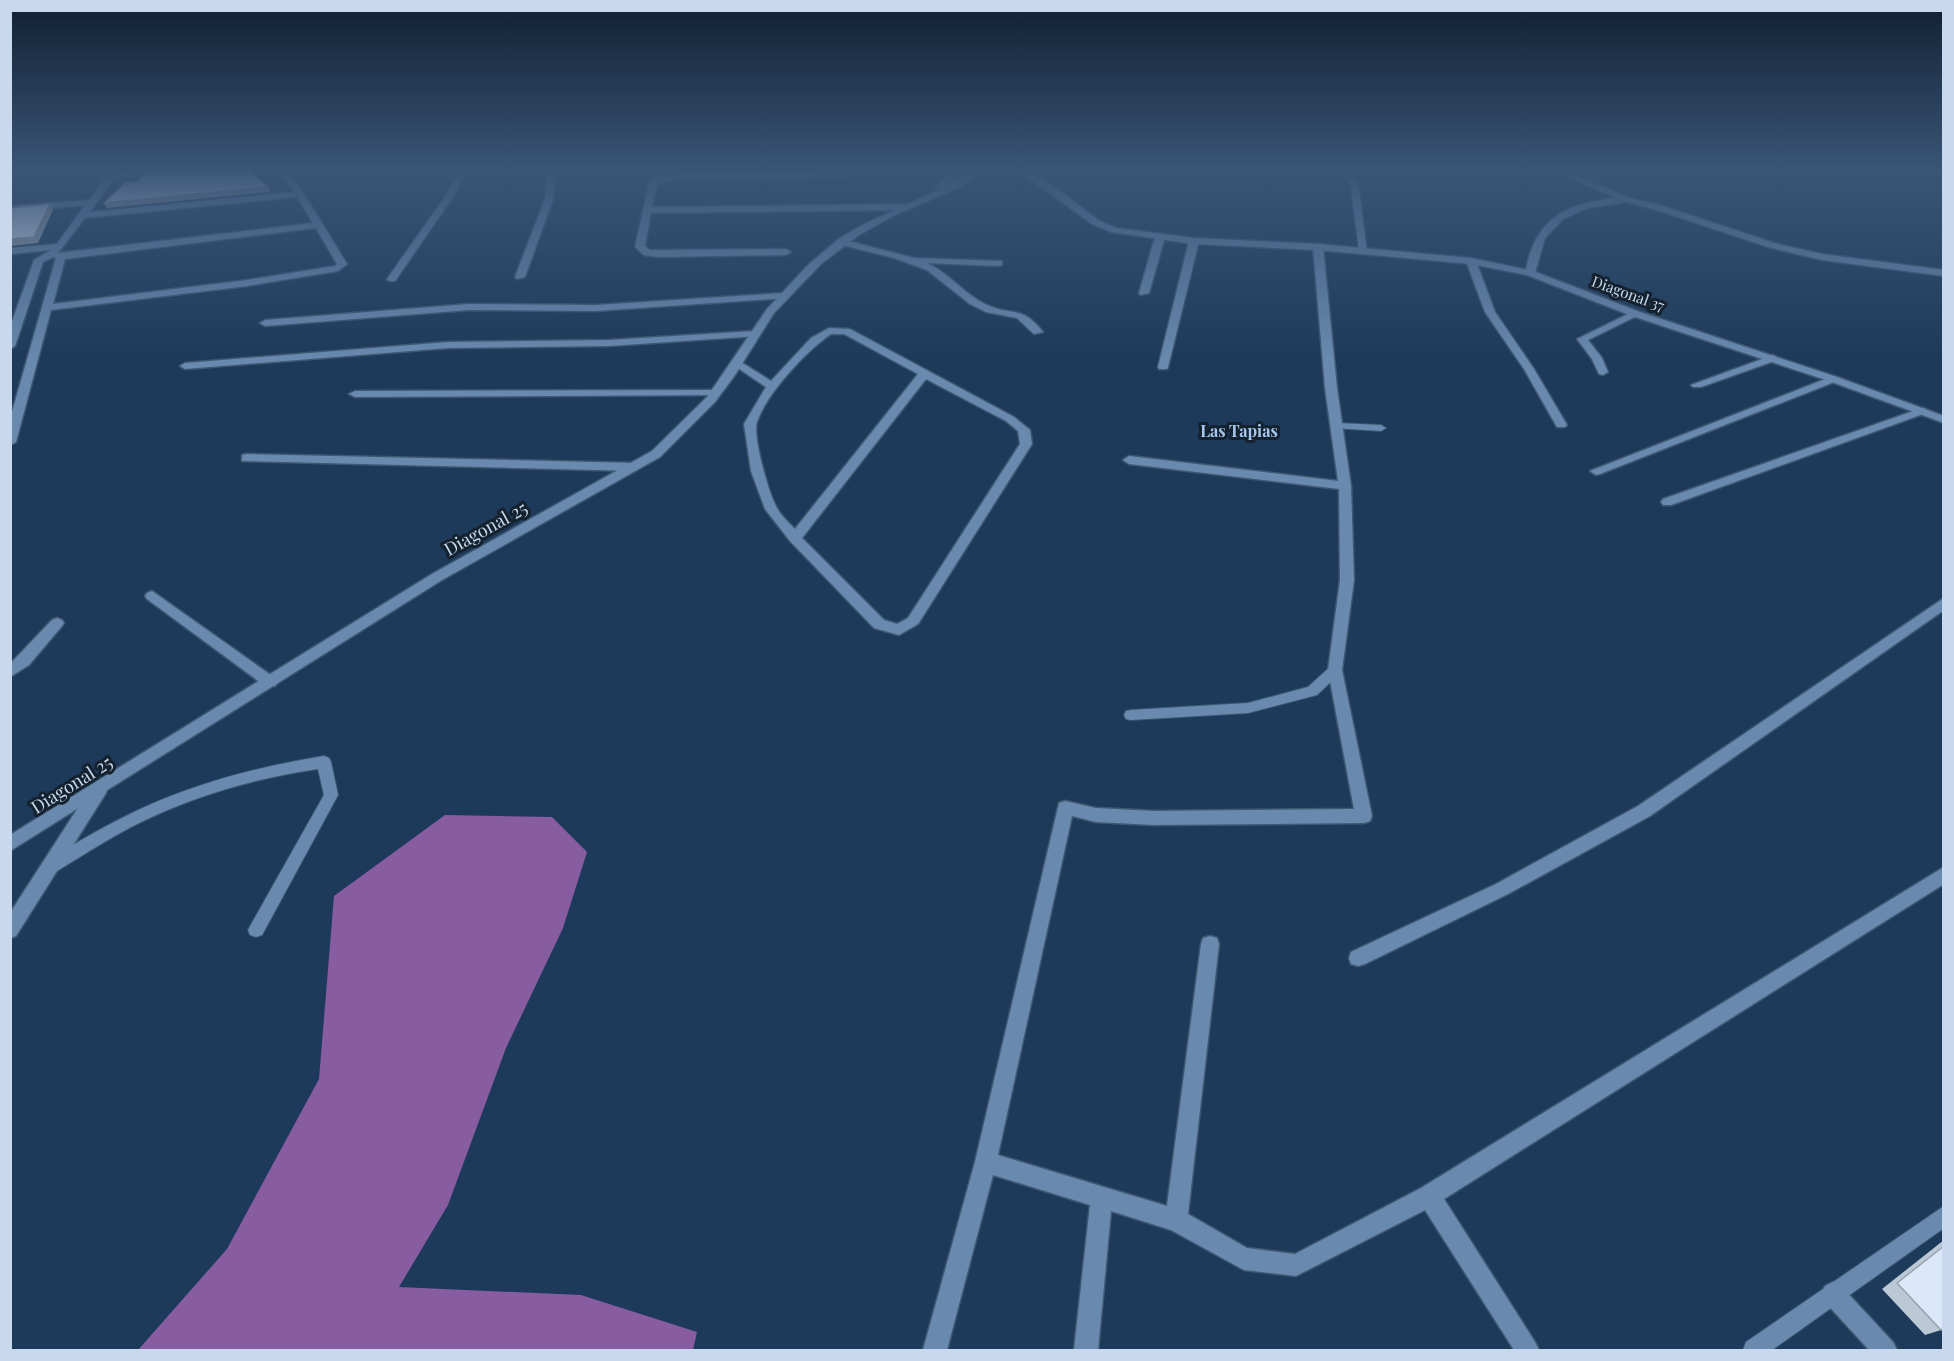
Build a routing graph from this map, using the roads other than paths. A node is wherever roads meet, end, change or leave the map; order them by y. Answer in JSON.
{"nodes":[{"id":1,"x":71,"y":234,"type":"edge"},
{"id":2,"x":235,"y":234,"type":"edge"},
{"id":3,"x":322,"y":234,"type":"edge"},
{"id":4,"x":424,"y":234,"type":"edge"},
{"id":5,"x":536,"y":234,"type":"edge"},
{"id":6,"x":642,"y":234,"type":"edge"},
{"id":7,"x":857,"y":234,"type":"edge"},
{"id":8,"x":1142,"y":234,"type":"edge"},
{"id":9,"x":1361,"y":234,"type":"edge"},
{"id":10,"x":1541,"y":234,"type":"edge"},
{"id":11,"x":1737,"y":234,"type":"edge"},
{"id":12,"x":1160,"y":237,"type":"junction"},
{"id":13,"x":1194,"y":240,"type":"junction"},
{"id":14,"x":841,"y":242,"type":"junction"},
{"id":15,"x":1318,"y":247,"type":"junction"},
{"id":16,"x":10,"y":251,"type":"edge"},
{"id":17,"x":1363,"y":251,"type":"junction"},
{"id":18,"x":57,"y":252,"type":"junction"},
{"id":19,"x":786,"y":252,"type":"dead end"},
{"id":20,"x":906,"y":260,"type":"junction"},
{"id":21,"x":1471,"y":261,"type":"junction"},
{"id":22,"x":999,"y":262,"type":"dead end"},
{"id":23,"x":1530,"y":273,"type":"junction"},
{"id":24,"x":1944,"y":273,"type":"edge"},
{"id":25,"x":520,"y":277,"type":"dead end"},
{"id":26,"x":392,"y":279,"type":"dead end"},
{"id":27,"x":1144,"y":293,"type":"dead end"},
{"id":28,"x":25,"y":296,"type":"junction"},
{"id":29,"x":783,"y":296,"type":"junction"},
{"id":30,"x":10,"y":297,"type":"edge"},
{"id":31,"x":47,"y":308,"type":"junction"},
{"id":32,"x":1636,"y":314,"type":"junction"},
{"id":33,"x":265,"y":323,"type":"dead end"},
{"id":34,"x":1038,"y":332,"type":"dead end"},
{"id":35,"x":754,"y":334,"type":"junction"},
{"id":36,"x":11,"y":345,"type":"edge"},
{"id":37,"x":1773,"y":358,"type":"junction"},
{"id":38,"x":737,"y":364,"type":"junction"},
{"id":39,"x":185,"y":366,"type":"dead end"},
{"id":40,"x":1163,"y":367,"type":"dead end"},
{"id":41,"x":1603,"y":372,"type":"dead end"},
{"id":42,"x":925,"y":373,"type":"junction"},
{"id":43,"x":1833,"y":379,"type":"junction"},
{"id":44,"x":1697,"y":385,"type":"dead end"},
{"id":45,"x":772,"y":386,"type":"junction"},
{"id":46,"x":715,"y":393,"type":"junction"},
{"id":47,"x":355,"y":394,"type":"dead end"},
{"id":48,"x":1922,"y":411,"type":"junction"},
{"id":49,"x":1944,"y":420,"type":"edge"},
{"id":50,"x":1561,"y":425,"type":"dead end"},
{"id":51,"x":1336,"y":426,"type":"junction"},
{"id":52,"x":1381,"y":428,"type":"dead end"},
{"id":53,"x":10,"y":442,"type":"edge"},
{"id":54,"x":246,"y":458,"type":"dead end"},
{"id":55,"x":1129,"y":460,"type":"dead end"},
{"id":56,"x":635,"y":467,"type":"junction"},
{"id":57,"x":1596,"y":471,"type":"dead end"},
{"id":58,"x":1345,"y":486,"type":"junction"},
{"id":59,"x":1667,"y":502,"type":"dead end"},
{"id":60,"x":795,"y":538,"type":"junction"},
{"id":61,"x":152,"y":596,"type":"dead end"},
{"id":62,"x":1944,"y":603,"type":"edge"},
{"id":63,"x":57,"y":623,"type":"dead end"},
{"id":64,"x":1335,"y":670,"type":"junction"},
{"id":65,"x":10,"y":672,"type":"edge"},
{"id":66,"x":270,"y":682,"type":"junction"},
{"id":67,"x":1131,"y":715,"type":"dead end"},
{"id":68,"x":100,"y":788,"type":"junction"},
{"id":69,"x":10,"y":844,"type":"edge"},
{"id":70,"x":50,"y":867,"type":"junction"},
{"id":71,"x":1944,"y":874,"type":"edge"},
{"id":72,"x":10,"y":930,"type":"edge"},
{"id":73,"x":256,"y":930,"type":"dead end"},
{"id":74,"x":1210,"y":944,"type":"dead end"},
{"id":75,"x":1358,"y":958,"type":"dead end"},
{"id":76,"x":986,"y":1162,"type":"junction"},
{"id":77,"x":1102,"y":1196,"type":"junction"},
{"id":78,"x":1429,"y":1196,"type":"junction"},
{"id":79,"x":1944,"y":1216,"type":"edge"},
{"id":80,"x":1176,"y":1220,"type":"junction"},
{"id":81,"x":1833,"y":1294,"type":"junction"},
{"id":82,"x":935,"y":1350,"type":"edge"},
{"id":83,"x":1086,"y":1350,"type":"edge"},
{"id":84,"x":1527,"y":1350,"type":"edge"},
{"id":85,"x":1754,"y":1350,"type":"edge"},
{"id":86,"x":1885,"y":1350,"type":"edge"}],
"edges":[{"from":1,"to":18,"type":"street"},
{"from":2,"to":18,"type":"street"},
{"from":3,"to":31,"type":"street"},
{"from":4,"to":26,"type":"street"},
{"from":5,"to":25,"type":"street"},
{"from":6,"to":19,"type":"street"},
{"from":7,"to":14,"type":"street","name":"Diagonal 25"},
{"from":8,"to":12,"type":"street","name":"Diagonal 37"},
{"from":9,"to":17,"type":"lane"},
{"from":10,"to":23,"type":"street"},
{"from":11,"to":24,"type":"street"},
{"from":12,"to":13,"type":"street","name":"Diagonal 37"},
{"from":12,"to":27,"type":"street"},
{"from":13,"to":15,"type":"street","name":"Diagonal 37"},
{"from":13,"to":40,"type":"street"},
{"from":14,"to":20,"type":"street"},
{"from":14,"to":29,"type":"street","name":"Diagonal 25"},
{"from":15,"to":17,"type":"street","name":"Diagonal 37"},
{"from":15,"to":51,"type":"street"},
{"from":16,"to":18,"type":"street"},
{"from":17,"to":21,"type":"street","name":"Diagonal 37"},
{"from":18,"to":28,"type":"street"},
{"from":18,"to":31,"type":"street"},
{"from":20,"to":22,"type":"street"},
{"from":20,"to":34,"type":"street"},
{"from":21,"to":23,"type":"street","name":"Diagonal 37"},
{"from":21,"to":50,"type":"street"},
{"from":23,"to":32,"type":"street","name":"Diagonal 37"},
{"from":28,"to":30,"type":"street"},
{"from":28,"to":36,"type":"street"},
{"from":29,"to":33,"type":"street"},
{"from":29,"to":35,"type":"street","name":"Diagonal 25"},
{"from":31,"to":53,"type":"street"},
{"from":32,"to":37,"type":"street","name":"Diagonal 37"},
{"from":32,"to":41,"type":"street"},
{"from":35,"to":38,"type":"street","name":"Diagonal 25"},
{"from":35,"to":39,"type":"street"},
{"from":37,"to":43,"type":"street","name":"Diagonal 37"},
{"from":37,"to":44,"type":"street"},
{"from":38,"to":45,"type":"street"},
{"from":38,"to":46,"type":"street","name":"Diagonal 25"},
{"from":42,"to":45,"type":"street"},
{"from":42,"to":60,"type":"street"},
{"from":42,"to":60,"type":"street"},
{"from":43,"to":48,"type":"street","name":"Diagonal 37"},
{"from":43,"to":57,"type":"street"},
{"from":45,"to":60,"type":"street"},
{"from":46,"to":47,"type":"street"},
{"from":46,"to":56,"type":"street","name":"Diagonal 25"},
{"from":48,"to":49,"type":"street","name":"Diagonal 37"},
{"from":48,"to":59,"type":"street"},
{"from":51,"to":52,"type":"lane"},
{"from":51,"to":58,"type":"street"},
{"from":54,"to":56,"type":"street"},
{"from":55,"to":58,"type":"street"},
{"from":56,"to":66,"type":"street","name":"Diagonal 25"},
{"from":58,"to":64,"type":"street"},
{"from":61,"to":66,"type":"street"},
{"from":62,"to":75,"type":"street"},
{"from":63,"to":65,"type":"street"},
{"from":64,"to":67,"type":"lane"},
{"from":64,"to":76,"type":"street"},
{"from":66,"to":68,"type":"street","name":"Diagonal 25"},
{"from":68,"to":69,"type":"street","name":"Diagonal 25"},
{"from":68,"to":70,"type":"street"},
{"from":70,"to":72,"type":"street"},
{"from":70,"to":73,"type":"lane"},
{"from":71,"to":78,"type":"street"},
{"from":74,"to":80,"type":"street"},
{"from":76,"to":77,"type":"street"},
{"from":76,"to":82,"type":"street"},
{"from":77,"to":80,"type":"street"},
{"from":77,"to":83,"type":"street"},
{"from":78,"to":80,"type":"street"},
{"from":78,"to":84,"type":"street"},
{"from":79,"to":81,"type":"lane"},
{"from":81,"to":85,"type":"lane"},
{"from":81,"to":86,"type":"street"}]}
